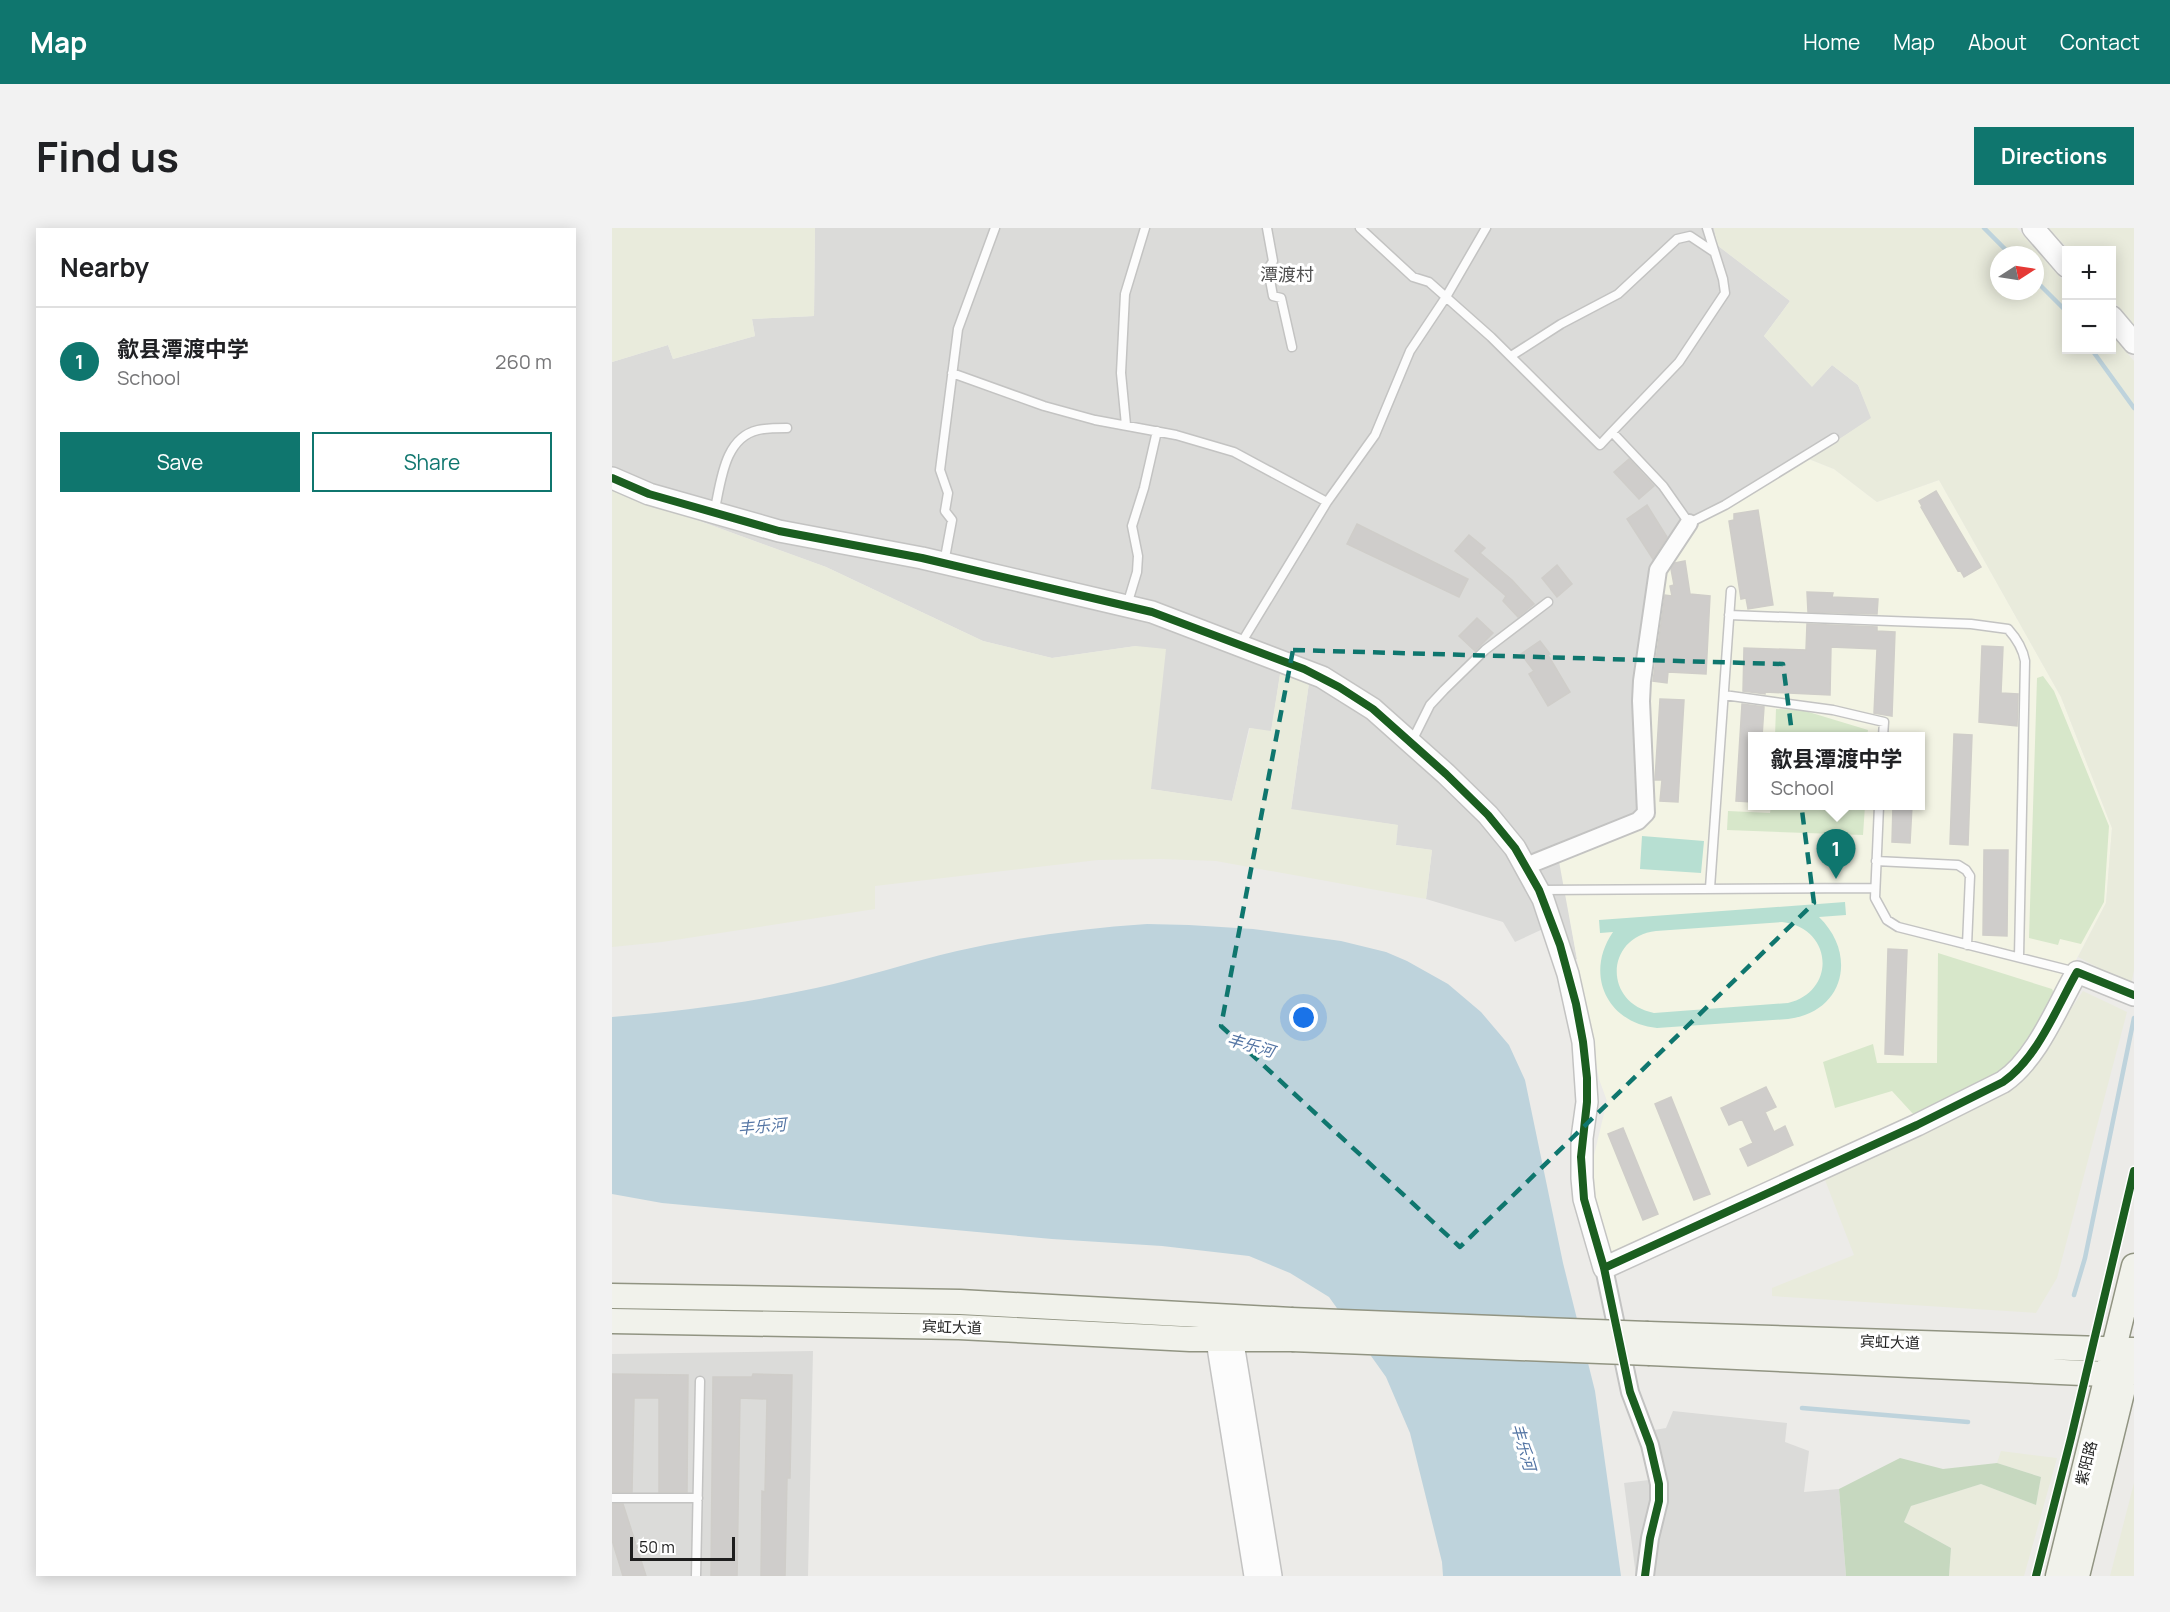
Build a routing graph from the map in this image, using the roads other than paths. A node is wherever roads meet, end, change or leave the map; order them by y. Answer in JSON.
{"nodes":[{"id":1,"x":995,"y":228,"type":"edge"},
{"id":2,"x":1145,"y":228,"type":"edge"},
{"id":3,"x":1267,"y":228,"type":"edge"},
{"id":4,"x":1360,"y":228,"type":"edge"},
{"id":5,"x":1486,"y":228,"type":"edge"},
{"id":6,"x":1707,"y":228,"type":"edge"},
{"id":7,"x":2033,"y":228,"type":"edge"},
{"id":8,"x":1714,"y":252,"type":"junction"},
{"id":9,"x":2062,"y":260,"type":"edge"},
{"id":10,"x":1446,"y":297,"type":"junction"},
{"id":11,"x":2116,"y":322,"type":"edge"},
{"id":12,"x":2134,"y":343,"type":"edge"},
{"id":13,"x":1292,"y":347,"type":"dead end"},
{"id":14,"x":1511,"y":356,"type":"junction"},
{"id":15,"x":952,"y":374,"type":"junction"},
{"id":16,"x":1126,"y":425,"type":"junction"},
{"id":17,"x":787,"y":428,"type":"dead end"},
{"id":18,"x":1157,"y":431,"type":"junction"},
{"id":19,"x":1612,"y":432,"type":"junction"},
{"id":20,"x":1834,"y":438,"type":"dead end"},
{"id":21,"x":612,"y":478,"type":"edge"},
{"id":22,"x":1327,"y":502,"type":"junction"},
{"id":23,"x":714,"y":513,"type":"junction"},
{"id":24,"x":1689,"y":523,"type":"junction"},
{"id":25,"x":944,"y":564,"type":"junction"},
{"id":26,"x":1731,"y":591,"type":"dead end"},
{"id":27,"x":1548,"y":602,"type":"dead end"},
{"id":28,"x":1126,"y":606,"type":"junction"},
{"id":29,"x":1729,"y":615,"type":"junction"},
{"id":30,"x":1240,"y":645,"type":"junction"},
{"id":31,"x":1724,"y":695,"type":"junction"},
{"id":32,"x":1883,"y":732,"type":"edge"},
{"id":33,"x":1412,"y":742,"type":"junction"},
{"id":34,"x":1879,"y":810,"type":"edge"},
{"id":35,"x":1876,"y":861,"type":"junction"},
{"id":36,"x":1526,"y":866,"type":"junction"},
{"id":37,"x":1710,"y":888,"type":"junction"},
{"id":38,"x":1875,"y":888,"type":"junction"},
{"id":39,"x":1539,"y":890,"type":"junction"},
{"id":40,"x":1967,"y":945,"type":"junction"},
{"id":41,"x":2019,"y":957,"type":"junction"},
{"id":42,"x":2076,"y":972,"type":"junction"},
{"id":43,"x":2133,"y":995,"type":"edge"},
{"id":44,"x":2134,"y":1266,"type":"edge"},
{"id":45,"x":1604,"y":1268,"type":"junction"},
{"id":46,"x":612,"y":1296,"type":"edge"},
{"id":47,"x":612,"y":1321,"type":"edge"},
{"id":48,"x":1222,"y":1328,"type":"junction"},
{"id":49,"x":1649,"y":1343,"type":"junction"},
{"id":50,"x":2127,"y":1348,"type":"edge"},
{"id":51,"x":2117,"y":1374,"type":"junction"},
{"id":52,"x":700,"y":1381,"type":"dead end"},
{"id":53,"x":612,"y":1498,"type":"edge"},
{"id":54,"x":698,"y":1498,"type":"junction"},
{"id":55,"x":696,"y":1576,"type":"edge"},
{"id":56,"x":1255,"y":1576,"type":"edge"},
{"id":57,"x":1271,"y":1576,"type":"edge"},
{"id":58,"x":1644,"y":1576,"type":"edge"},
{"id":59,"x":2058,"y":1576,"type":"edge"},
{"id":60,"x":2077,"y":1576,"type":"edge"}],
"edges":[{"from":1,"to":15,"type":"lane"},
{"from":2,"to":16,"type":"lane"},
{"from":3,"to":13,"type":"lane"},
{"from":4,"to":10,"type":"lane"},
{"from":5,"to":10,"type":"lane"},
{"from":6,"to":8,"type":"lane"},
{"from":7,"to":9,"type":"street"},
{"from":8,"to":14,"type":"lane"},
{"from":8,"to":19,"type":"lane"},
{"from":10,"to":14,"type":"lane"},
{"from":10,"to":22,"type":"lane"},
{"from":11,"to":12,"type":"street"},
{"from":14,"to":19,"type":"lane"},
{"from":15,"to":16,"type":"lane"},
{"from":15,"to":25,"type":"lane"},
{"from":16,"to":18,"type":"lane"},
{"from":17,"to":23,"type":"lane"},
{"from":18,"to":22,"type":"lane"},
{"from":18,"to":28,"type":"lane"},
{"from":19,"to":24,"type":"lane"},
{"from":20,"to":24,"type":"lane"},
{"from":21,"to":23,"type":"street"},
{"from":22,"to":30,"type":"lane"},
{"from":23,"to":25,"type":"street"},
{"from":24,"to":36,"type":"street"},
{"from":25,"to":28,"type":"street"},
{"from":26,"to":29,"type":"lane"},
{"from":27,"to":33,"type":"lane"},
{"from":28,"to":30,"type":"street"},
{"from":29,"to":31,"type":"lane"},
{"from":29,"to":41,"type":"lane"},
{"from":30,"to":33,"type":"street"},
{"from":31,"to":32,"type":"lane"},
{"from":31,"to":37,"type":"lane"},
{"from":33,"to":36,"type":"street"},
{"from":34,"to":35,"type":"lane"},
{"from":35,"to":38,"type":"lane"},
{"from":35,"to":40,"type":"lane"},
{"from":36,"to":39,"type":"street"},
{"from":37,"to":38,"type":"lane"},
{"from":37,"to":39,"type":"lane"},
{"from":38,"to":40,"type":"lane"},
{"from":39,"to":45,"type":"street"},
{"from":40,"to":41,"type":"lane"},
{"from":41,"to":42,"type":"lane"},
{"from":42,"to":43,"type":"street"},
{"from":42,"to":45,"type":"street"},
{"from":44,"to":50,"type":"main road","name":"紫阳路"},
{"from":45,"to":58,"type":"street"},
{"from":46,"to":48,"type":"main road","name":"宾虹大道"},
{"from":47,"to":48,"type":"main road","name":"宾虹大道"},
{"from":48,"to":49,"type":"main road","name":"宾虹大道","bridge":true},
{"from":48,"to":56,"type":"street"},
{"from":48,"to":57,"type":"street"},
{"from":49,"to":50,"type":"main road","name":"宾虹大道"},
{"from":49,"to":51,"type":"main road","name":"宾虹大道"},
{"from":50,"to":51,"type":"main road","name":"紫阳路"},
{"from":51,"to":59,"type":"main road","name":"紫阳路"},
{"from":51,"to":60,"type":"main road","name":"紫阳路"},
{"from":52,"to":54,"type":"lane"},
{"from":53,"to":54,"type":"lane"},
{"from":54,"to":55,"type":"lane"}]}
